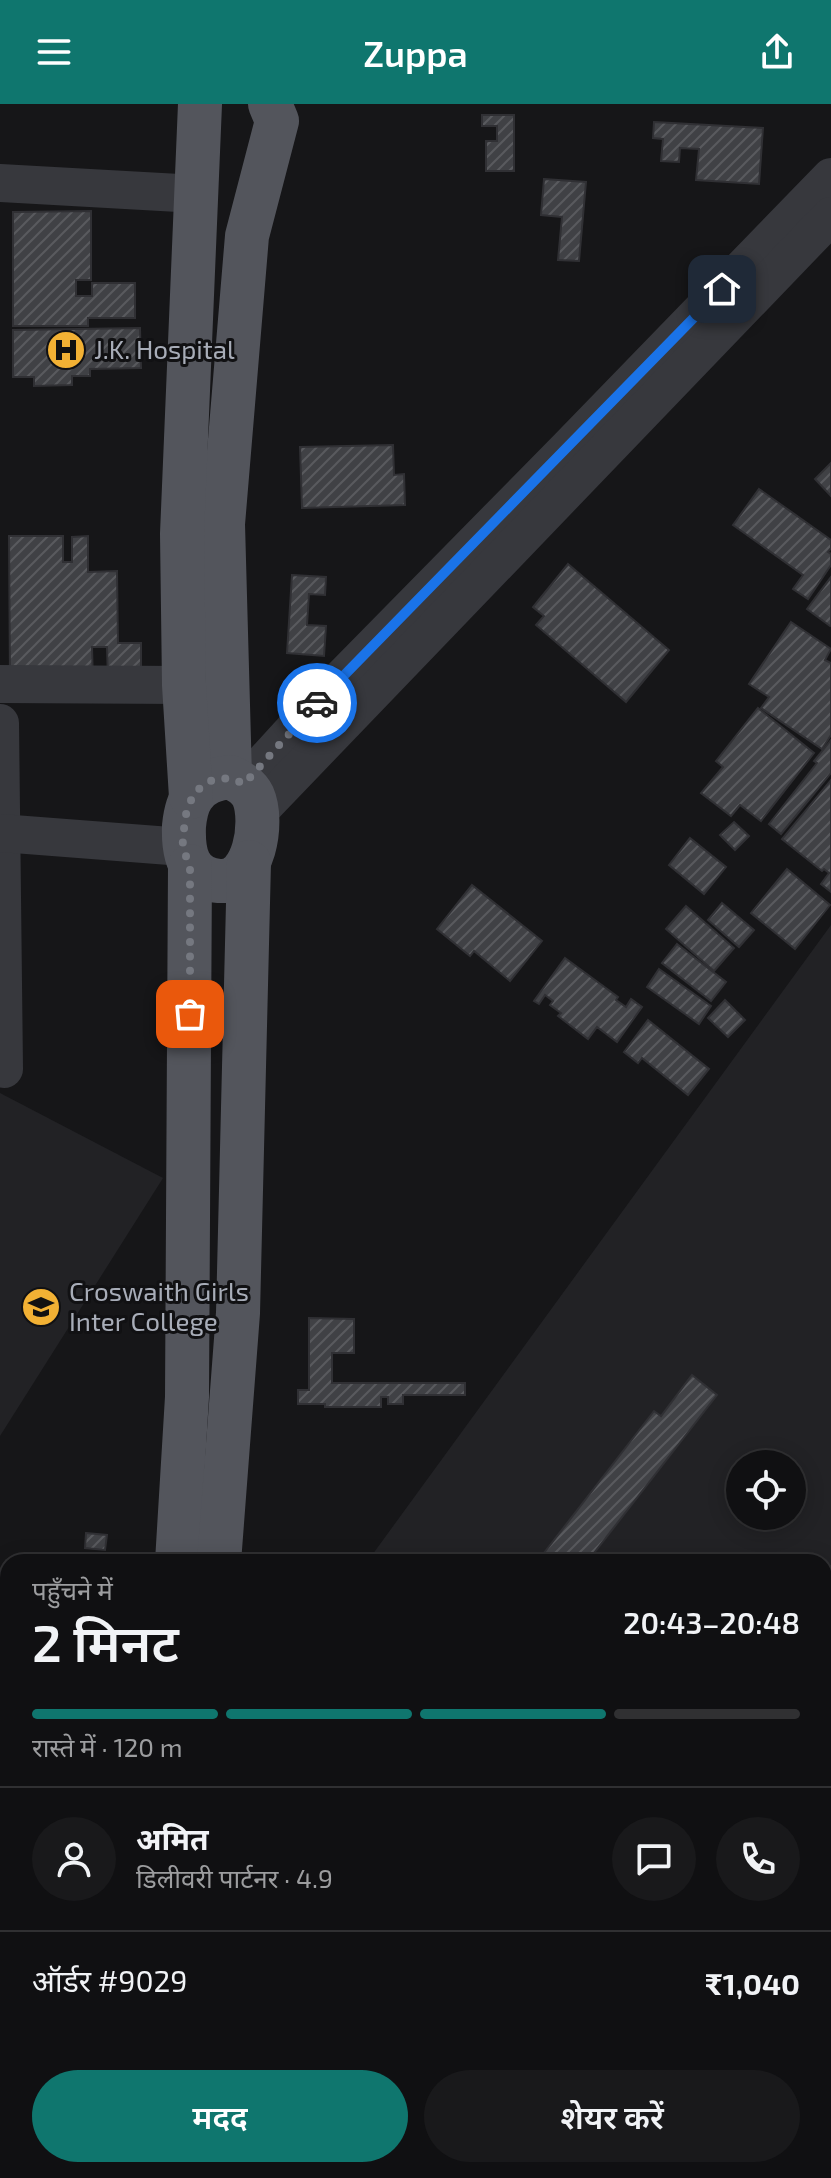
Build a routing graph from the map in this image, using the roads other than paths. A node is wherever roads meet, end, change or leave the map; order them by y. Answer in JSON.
{"nodes":[{"id":1,"x":200,"y":104,"type":"edge"},
{"id":2,"x":283,"y":110,"type":"edge"},
{"id":3,"x":831,"y":177,"type":"edge"},
{"id":4,"x":0,"y":183,"type":"edge"},
{"id":5,"x":196,"y":213,"type":"junction"},
{"id":6,"x":831,"y":216,"type":"edge"},
{"id":7,"x":247,"y":236,"type":"junction"},
{"id":8,"x":0,"y":684,"type":"edge"},
{"id":9,"x":184,"y":685,"type":"junction"},
{"id":10,"x":0,"y":723,"type":"edge"},
{"id":11,"x":244,"y":791,"type":"junction"},
{"id":12,"x":191,"y":797,"type":"junction"},
{"id":13,"x":1,"y":833,"type":"edge"},
{"id":14,"x":187,"y":857,"type":"junction"},
{"id":15,"x":249,"y":862,"type":"junction"},
{"id":16,"x":4,"y":1069,"type":"dead end"},
{"id":17,"x":177,"y":1554,"type":"edge"},
{"id":18,"x":220,"y":1554,"type":"edge"}],
"edges":[{"from":1,"to":5,"type":"main road"},
{"from":2,"to":7,"type":"main road"},
{"from":3,"to":11,"type":"street"},
{"from":4,"to":5,"type":"street"},
{"from":5,"to":7,"type":"main road"},
{"from":5,"to":9,"type":"main road"},
{"from":6,"to":11,"type":"street"},
{"from":7,"to":11,"type":"main road"},
{"from":8,"to":9,"type":"street"},
{"from":9,"to":12,"type":"main road"},
{"from":10,"to":13,"type":"street"},
{"from":11,"to":12,"type":"main road"},
{"from":11,"to":15,"type":"main road"},
{"from":12,"to":14,"type":"main road"},
{"from":13,"to":14,"type":"street"},
{"from":13,"to":16,"type":"street"},
{"from":14,"to":15,"type":"main road"},
{"from":14,"to":17,"type":"main road"},
{"from":15,"to":18,"type":"main road"}]}
